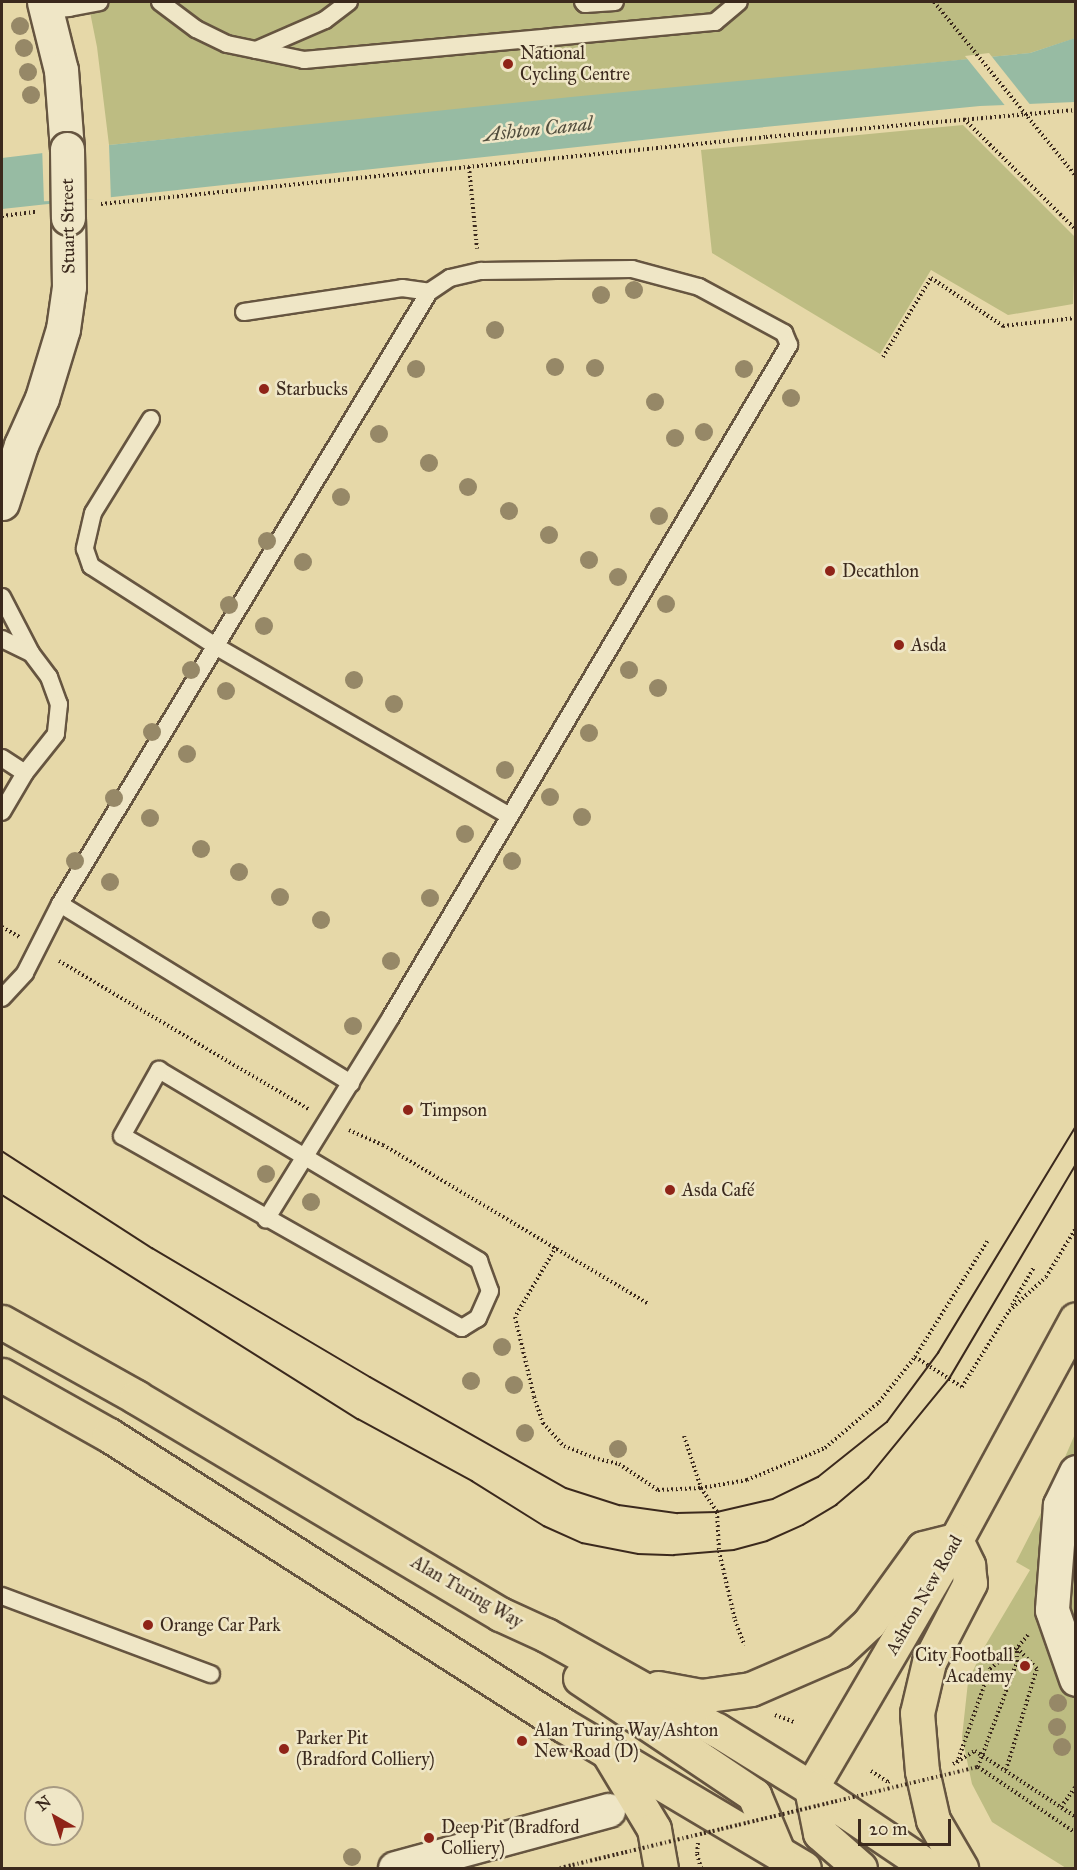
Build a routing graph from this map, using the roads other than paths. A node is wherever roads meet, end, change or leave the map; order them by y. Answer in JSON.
{"nodes":[{"id":1,"x":99,"y":2,"type":"edge"},
{"id":2,"x":160,"y":2,"type":"edge"},
{"id":3,"x":349,"y":2,"type":"edge"},
{"id":4,"x":583,"y":2,"type":"edge"},
{"id":5,"x":615,"y":2,"type":"edge"},
{"id":6,"x":739,"y":2,"type":"edge"},
{"id":7,"x":45,"y":6,"type":"edge"},
{"id":8,"x":255,"y":51,"type":"junction"},
{"id":9,"x":429,"y":292,"type":"junction"},
{"id":10,"x":244,"y":312,"type":"dead end"},
{"id":11,"x":151,"y":419,"type":"dead end"},
{"id":12,"x":11,"y":453,"type":"edge"},
{"id":13,"x":2,"y":503,"type":"edge"},
{"id":14,"x":2,"y":597,"type":"edge"},
{"id":15,"x":2,"y":639,"type":"edge"},
{"id":16,"x":217,"y":647,"type":"junction"},
{"id":17,"x":31,"y":653,"type":"junction"},
{"id":18,"x":2,"y":758,"type":"edge"},
{"id":19,"x":25,"y":773,"type":"junction"},
{"id":20,"x":2,"y":812,"type":"edge"},
{"id":21,"x":510,"y":816,"type":"junction"},
{"id":22,"x":60,"y":904,"type":"junction"},
{"id":23,"x":2,"y":998,"type":"edge"},
{"id":24,"x":351,"y":1083,"type":"junction"},
{"id":25,"x":303,"y":1157,"type":"junction"},
{"id":26,"x":266,"y":1220,"type":"junction"},
{"id":27,"x":1076,"y":1319,"type":"edge"},
{"id":28,"x":2,"y":1322,"type":"edge"},
{"id":29,"x":2,"y":1375,"type":"edge"},
{"id":30,"x":1076,"y":1472,"type":"edge"},
{"id":31,"x":956,"y":1540,"type":"junction"},
{"id":32,"x":2,"y":1596,"type":"edge"},
{"id":33,"x":500,"y":1614,"type":"junction"},
{"id":34,"x":211,"y":1674,"type":"dead end"},
{"id":35,"x":1076,"y":1679,"type":"edge"},
{"id":36,"x":626,"y":1682,"type":"junction"},
{"id":37,"x":607,"y":1751,"type":"junction"},
{"id":38,"x":811,"y":1788,"type":"junction"},
{"id":39,"x":608,"y":1810,"type":"dead end"},
{"id":40,"x":784,"y":1863,"type":"edge"},
{"id":41,"x":395,"y":1869,"type":"edge"},
{"id":42,"x":661,"y":1869,"type":"edge"},
{"id":43,"x":860,"y":1869,"type":"edge"},
{"id":44,"x":930,"y":1869,"type":"edge"},
{"id":45,"x":961,"y":1869,"type":"edge"}],
"edges":[{"from":1,"to":7,"type":"lane"},
{"from":2,"to":8,"type":"lane"},
{"from":3,"to":8,"type":"lane"},
{"from":4,"to":5,"type":"lane"},
{"from":6,"to":8,"type":"lane"},
{"from":7,"to":12,"type":"street","name":"Stuart Street","bridge":true},
{"from":9,"to":10,"type":"lane"},
{"from":9,"to":16,"type":"lane"},
{"from":9,"to":21,"type":"lane"},
{"from":11,"to":16,"type":"lane"},
{"from":12,"to":13,"type":"street","name":"Stuart Street"},
{"from":14,"to":17,"type":"lane"},
{"from":15,"to":17,"type":"lane"},
{"from":16,"to":21,"type":"lane"},
{"from":16,"to":22,"type":"lane"},
{"from":17,"to":19,"type":"lane"},
{"from":18,"to":19,"type":"lane"},
{"from":19,"to":20,"type":"lane"},
{"from":21,"to":24,"type":"lane"},
{"from":22,"to":23,"type":"lane"},
{"from":22,"to":24,"type":"lane"},
{"from":24,"to":25,"type":"lane"},
{"from":25,"to":26,"type":"lane"},
{"from":25,"to":26,"type":"lane"},
{"from":25,"to":26,"type":"lane"},
{"from":27,"to":31,"type":"main road","name":"Ashton New Road"},
{"from":28,"to":33,"type":"main road","name":"Alan Turing Way"},
{"from":29,"to":37,"type":"main road"},
{"from":30,"to":35,"type":"street"},
{"from":31,"to":36,"type":"main road"},
{"from":31,"to":38,"type":"main road","name":"Ashton New Road"},
{"from":31,"to":45,"type":"main road"},
{"from":32,"to":34,"type":"lane"},
{"from":33,"to":36,"type":"main road","name":"Alan Turing Way"},
{"from":33,"to":40,"type":"main road"},
{"from":36,"to":38,"type":"main road","name":"Alan Turing Way"},
{"from":37,"to":40,"type":"main road"},
{"from":37,"to":42,"type":"main road"},
{"from":38,"to":40,"type":"main road","name":"Ashton New Road"},
{"from":38,"to":43,"type":"main road"},
{"from":38,"to":44,"type":"main road","name":"Alan Turing Way"},
{"from":39,"to":41,"type":"street"}]}
